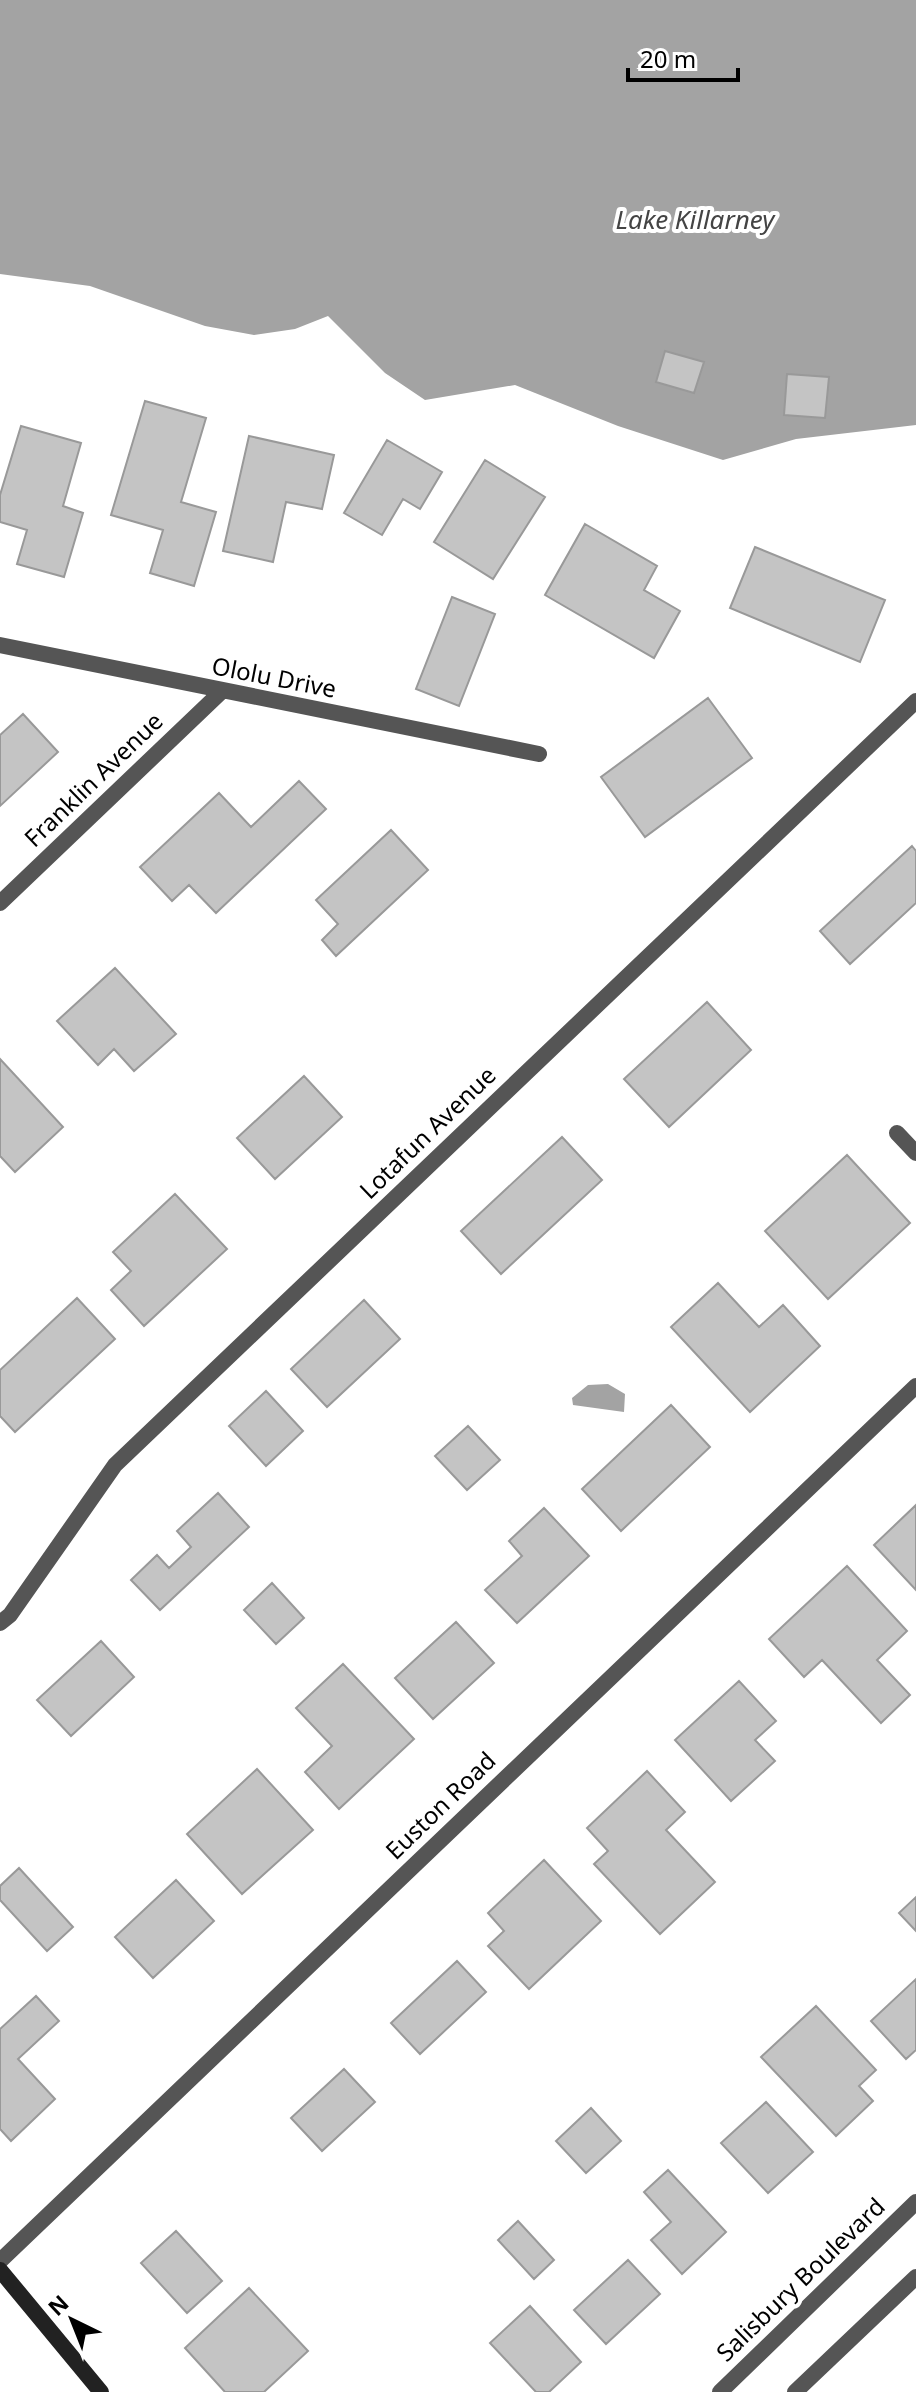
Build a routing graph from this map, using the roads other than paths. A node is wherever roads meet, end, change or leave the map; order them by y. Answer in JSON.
{"nodes":[{"id":1,"x":0,"y":645,"type":"edge"},
{"id":2,"x":221,"y":692,"type":"junction"},
{"id":3,"x":916,"y":701,"type":"edge"},
{"id":4,"x":539,"y":754,"type":"dead end"},
{"id":5,"x":0,"y":903,"type":"edge"},
{"id":6,"x":897,"y":1133,"type":"dead end"},
{"id":7,"x":916,"y":1153,"type":"edge"},
{"id":8,"x":916,"y":1386,"type":"edge"},
{"id":9,"x":0,"y":1623,"type":"edge"},
{"id":10,"x":916,"y":2202,"type":"edge"},
{"id":11,"x":0,"y":2261,"type":"edge"},
{"id":12,"x":0,"y":2270,"type":"edge"},
{"id":13,"x":916,"y":2277,"type":"edge"},
{"id":14,"x":101,"y":2392,"type":"edge"},
{"id":15,"x":720,"y":2392,"type":"edge"},
{"id":16,"x":795,"y":2392,"type":"edge"}],
"edges":[{"from":1,"to":2,"type":"street","name":"Ololu Drive"},
{"from":2,"to":4,"type":"street","name":"Ololu Drive"},
{"from":2,"to":5,"type":"street","name":"Franklin Avenue"},
{"from":3,"to":9,"type":"street","name":"Lotafun Avenue"},
{"from":6,"to":7,"type":"street"},
{"from":8,"to":11,"type":"street","name":"Euston Road"},
{"from":10,"to":15,"type":"street","name":"Salisbury Boulevard"},
{"from":12,"to":14,"type":"main road"},
{"from":13,"to":16,"type":"street"}]}
